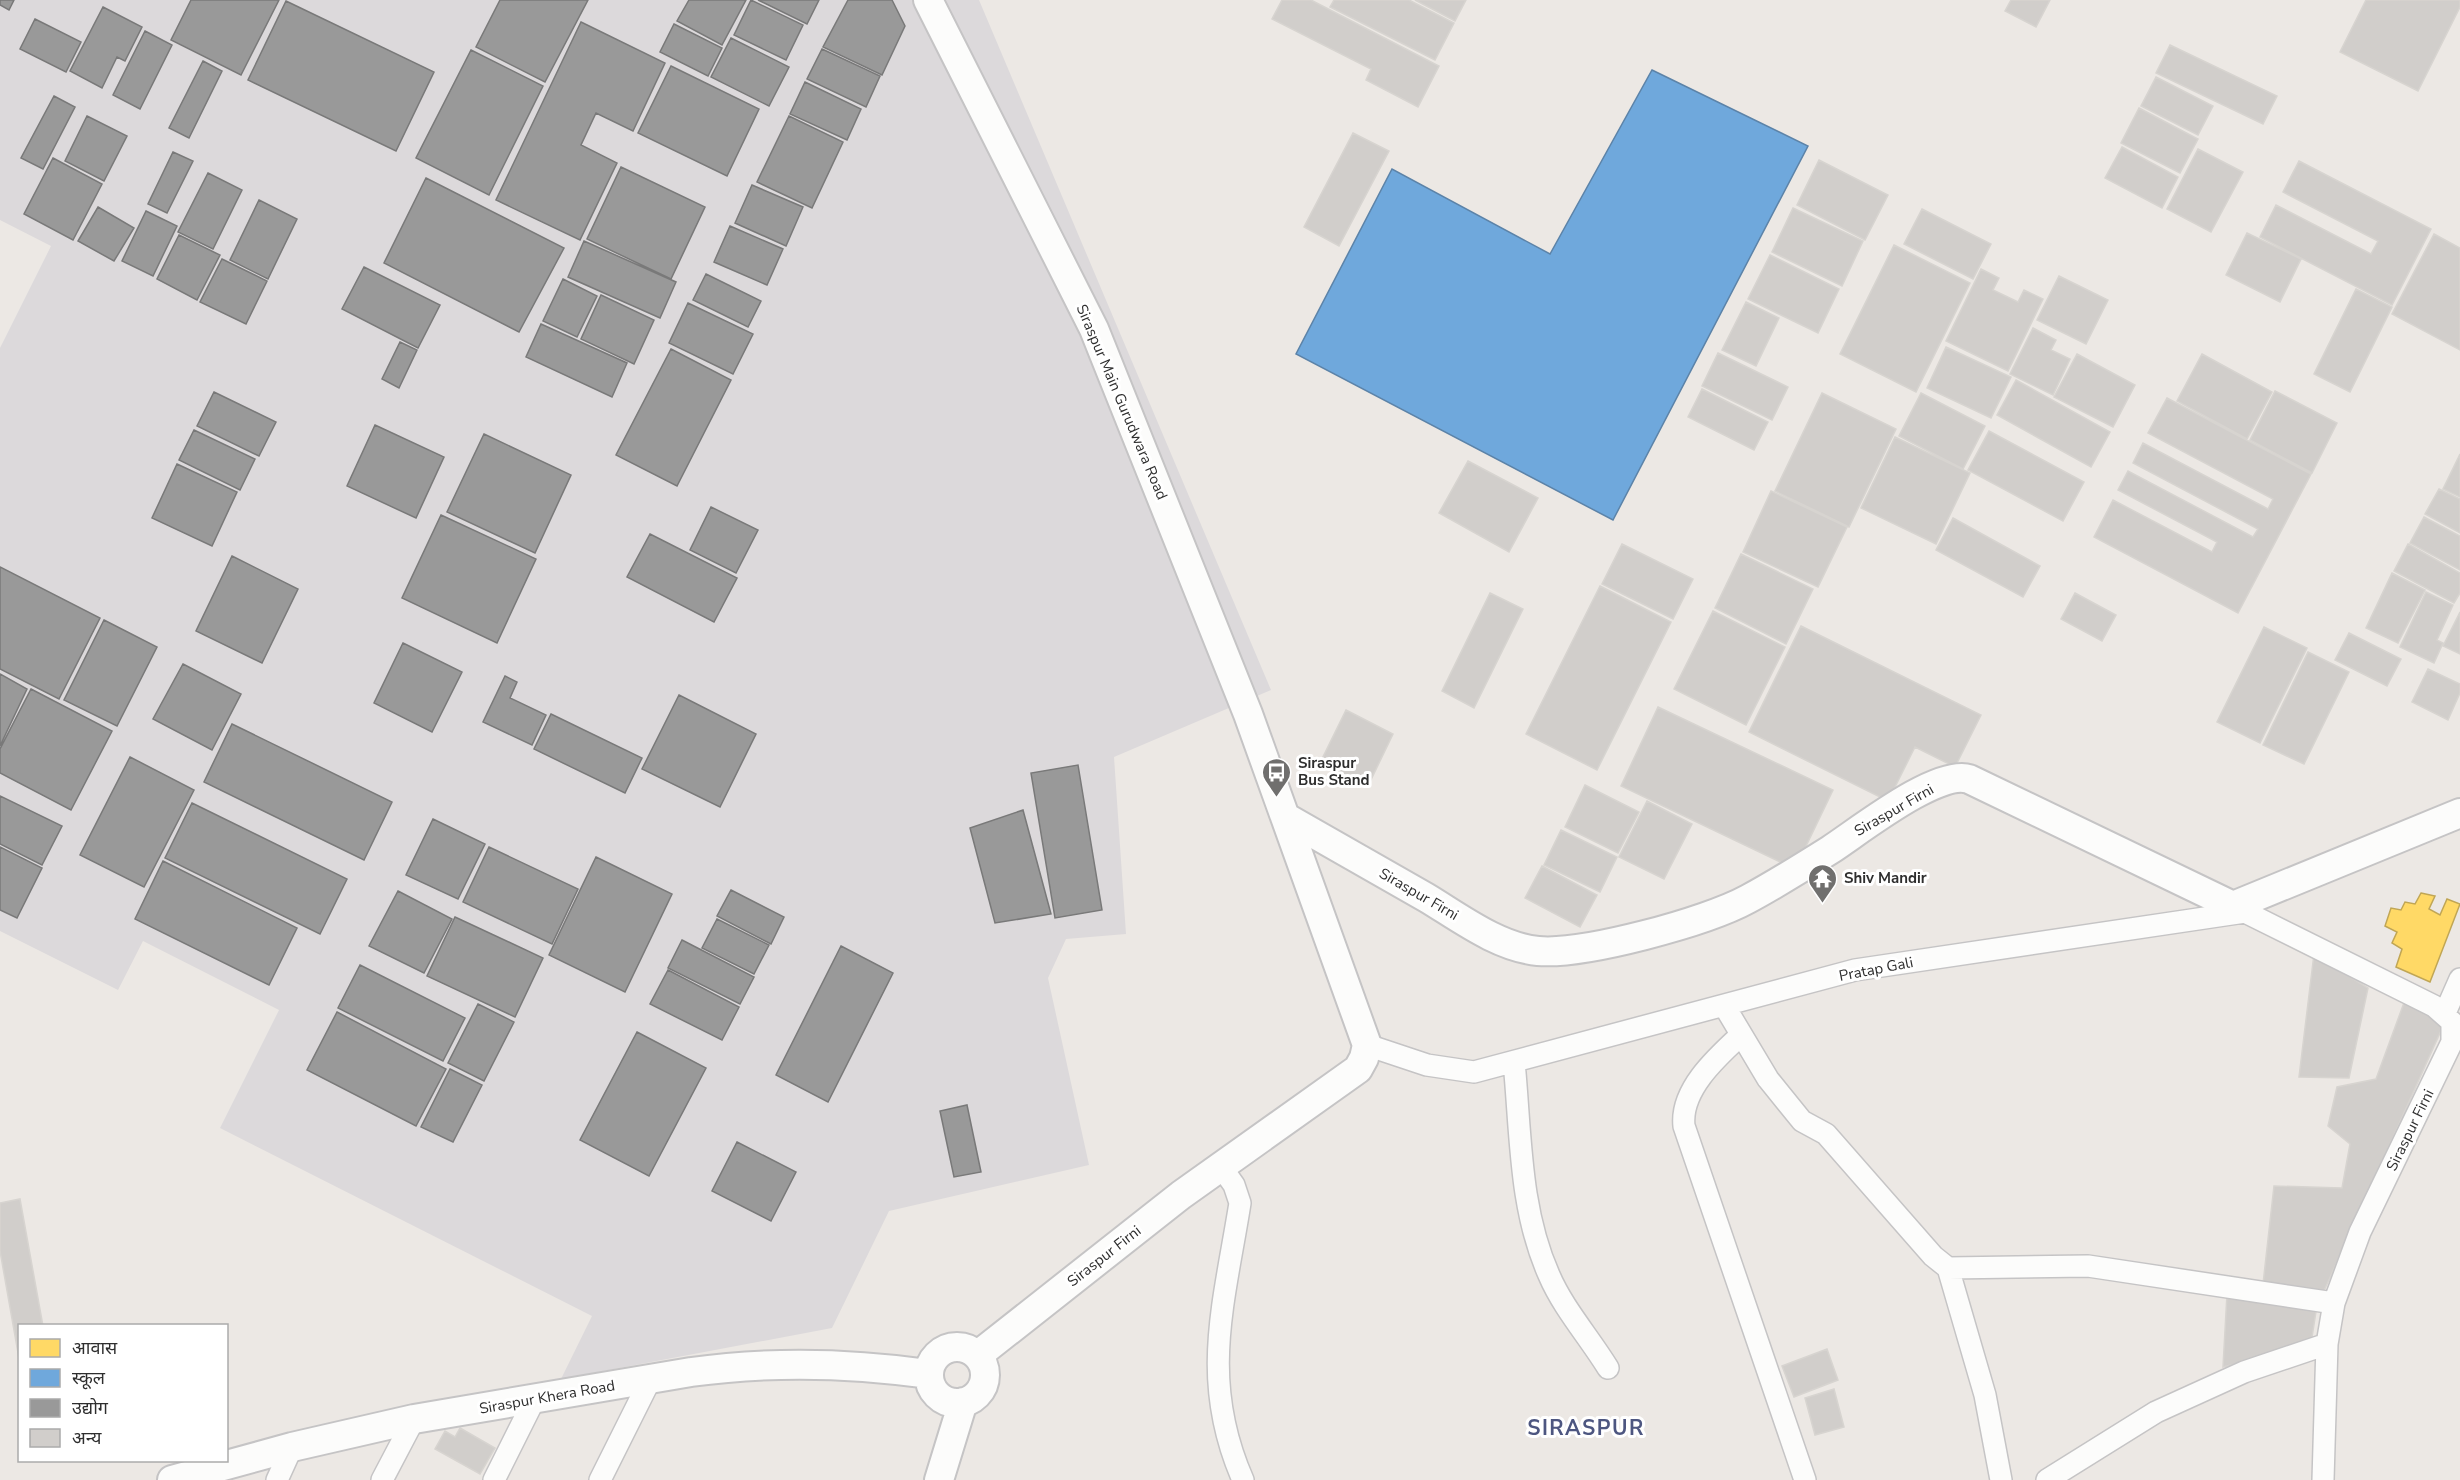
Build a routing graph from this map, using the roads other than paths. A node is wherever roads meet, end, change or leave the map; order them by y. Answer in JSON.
{"nodes":[{"id":1,"x":928,"y":0,"type":"edge"},
{"id":2,"x":2460,"y":813,"type":"edge"},
{"id":3,"x":1285,"y":817,"type":"junction"},
{"id":4,"x":2239,"y":909,"type":"junction"},
{"id":5,"x":2460,"y":978,"type":"edge"},
{"id":6,"x":1725,"y":1007,"type":"junction"},
{"id":7,"x":2445,"y":1014,"type":"junction"},
{"id":8,"x":2457,"y":1034,"type":"edge"},
{"id":9,"x":1742,"y":1035,"type":"junction"},
{"id":10,"x":1367,"y":1045,"type":"junction"},
{"id":11,"x":1514,"y":1062,"type":"junction"},
{"id":12,"x":1222,"y":1168,"type":"junction"},
{"id":13,"x":1948,"y":1268,"type":"junction"},
{"id":14,"x":2334,"y":1303,"type":"junction"},
{"id":15,"x":2327,"y":1344,"type":"junction"},
{"id":16,"x":978,"y":1355,"type":"junction"},
{"id":17,"x":1608,"y":1368,"type":"dead end"},
{"id":18,"x":929,"y":1374,"type":"junction"},
{"id":19,"x":651,"y":1378,"type":"junction"},
{"id":20,"x":534,"y":1400,"type":"junction"},
{"id":21,"x":963,"y":1402,"type":"junction"},
{"id":22,"x":414,"y":1419,"type":"junction"},
{"id":23,"x":292,"y":1447,"type":"junction"},
{"id":24,"x":172,"y":1480,"type":"edge"},
{"id":25,"x":277,"y":1480,"type":"edge"},
{"id":26,"x":382,"y":1480,"type":"edge"},
{"id":27,"x":494,"y":1480,"type":"edge"},
{"id":28,"x":600,"y":1480,"type":"edge"},
{"id":29,"x":939,"y":1480,"type":"edge"},
{"id":30,"x":1243,"y":1480,"type":"edge"},
{"id":31,"x":1805,"y":1480,"type":"edge"},
{"id":32,"x":2001,"y":1480,"type":"edge"},
{"id":33,"x":2047,"y":1480,"type":"edge"},
{"id":34,"x":2323,"y":1480,"type":"edge"}],
"edges":[{"from":1,"to":3,"type":"street","name":"Siraspur Main Gurudwara Road"},
{"from":2,"to":4,"type":"street"},
{"from":3,"to":4,"type":"street","name":"Siraspur Firni"},
{"from":3,"to":10,"type":"street"},
{"from":4,"to":6,"type":"street","name":"Pratap Gali"},
{"from":4,"to":7,"type":"street","name":"Siraspur Firni"},
{"from":5,"to":7,"type":"street"},
{"from":6,"to":9,"type":"street"},
{"from":6,"to":11,"type":"street","name":"Pratap Gali"},
{"from":7,"to":8,"type":"street","name":"Siraspur Firni"},
{"from":8,"to":14,"type":"street","name":"Siraspur Firni"},
{"from":9,"to":13,"type":"street"},
{"from":9,"to":31,"type":"street"},
{"from":10,"to":11,"type":"street","name":"Pratap Gali"},
{"from":10,"to":12,"type":"street","name":"Siraspur Firni"},
{"from":11,"to":17,"type":"street"},
{"from":12,"to":16,"type":"street","name":"Siraspur Firni"},
{"from":12,"to":30,"type":"street"},
{"from":13,"to":14,"type":"street"},
{"from":13,"to":32,"type":"street"},
{"from":14,"to":15,"type":"street","name":"Siraspur Firni"},
{"from":15,"to":33,"type":"street"},
{"from":15,"to":34,"type":"street","name":"Siraspur Firni"},
{"from":16,"to":18,"type":"street"},
{"from":16,"to":21,"type":"street"},
{"from":18,"to":19,"type":"street","name":"Siraspur Khera Road"},
{"from":18,"to":21,"type":"street"},
{"from":19,"to":20,"type":"street","name":"Siraspur Khera Road"},
{"from":19,"to":28,"type":"street"},
{"from":20,"to":22,"type":"street","name":"Siraspur Khera Road"},
{"from":20,"to":27,"type":"street"},
{"from":21,"to":29,"type":"street"},
{"from":22,"to":23,"type":"street","name":"Siraspur Khera Road"},
{"from":22,"to":26,"type":"street"},
{"from":23,"to":24,"type":"street","name":"Siraspur Khera Road"},
{"from":23,"to":25,"type":"street"}]}
